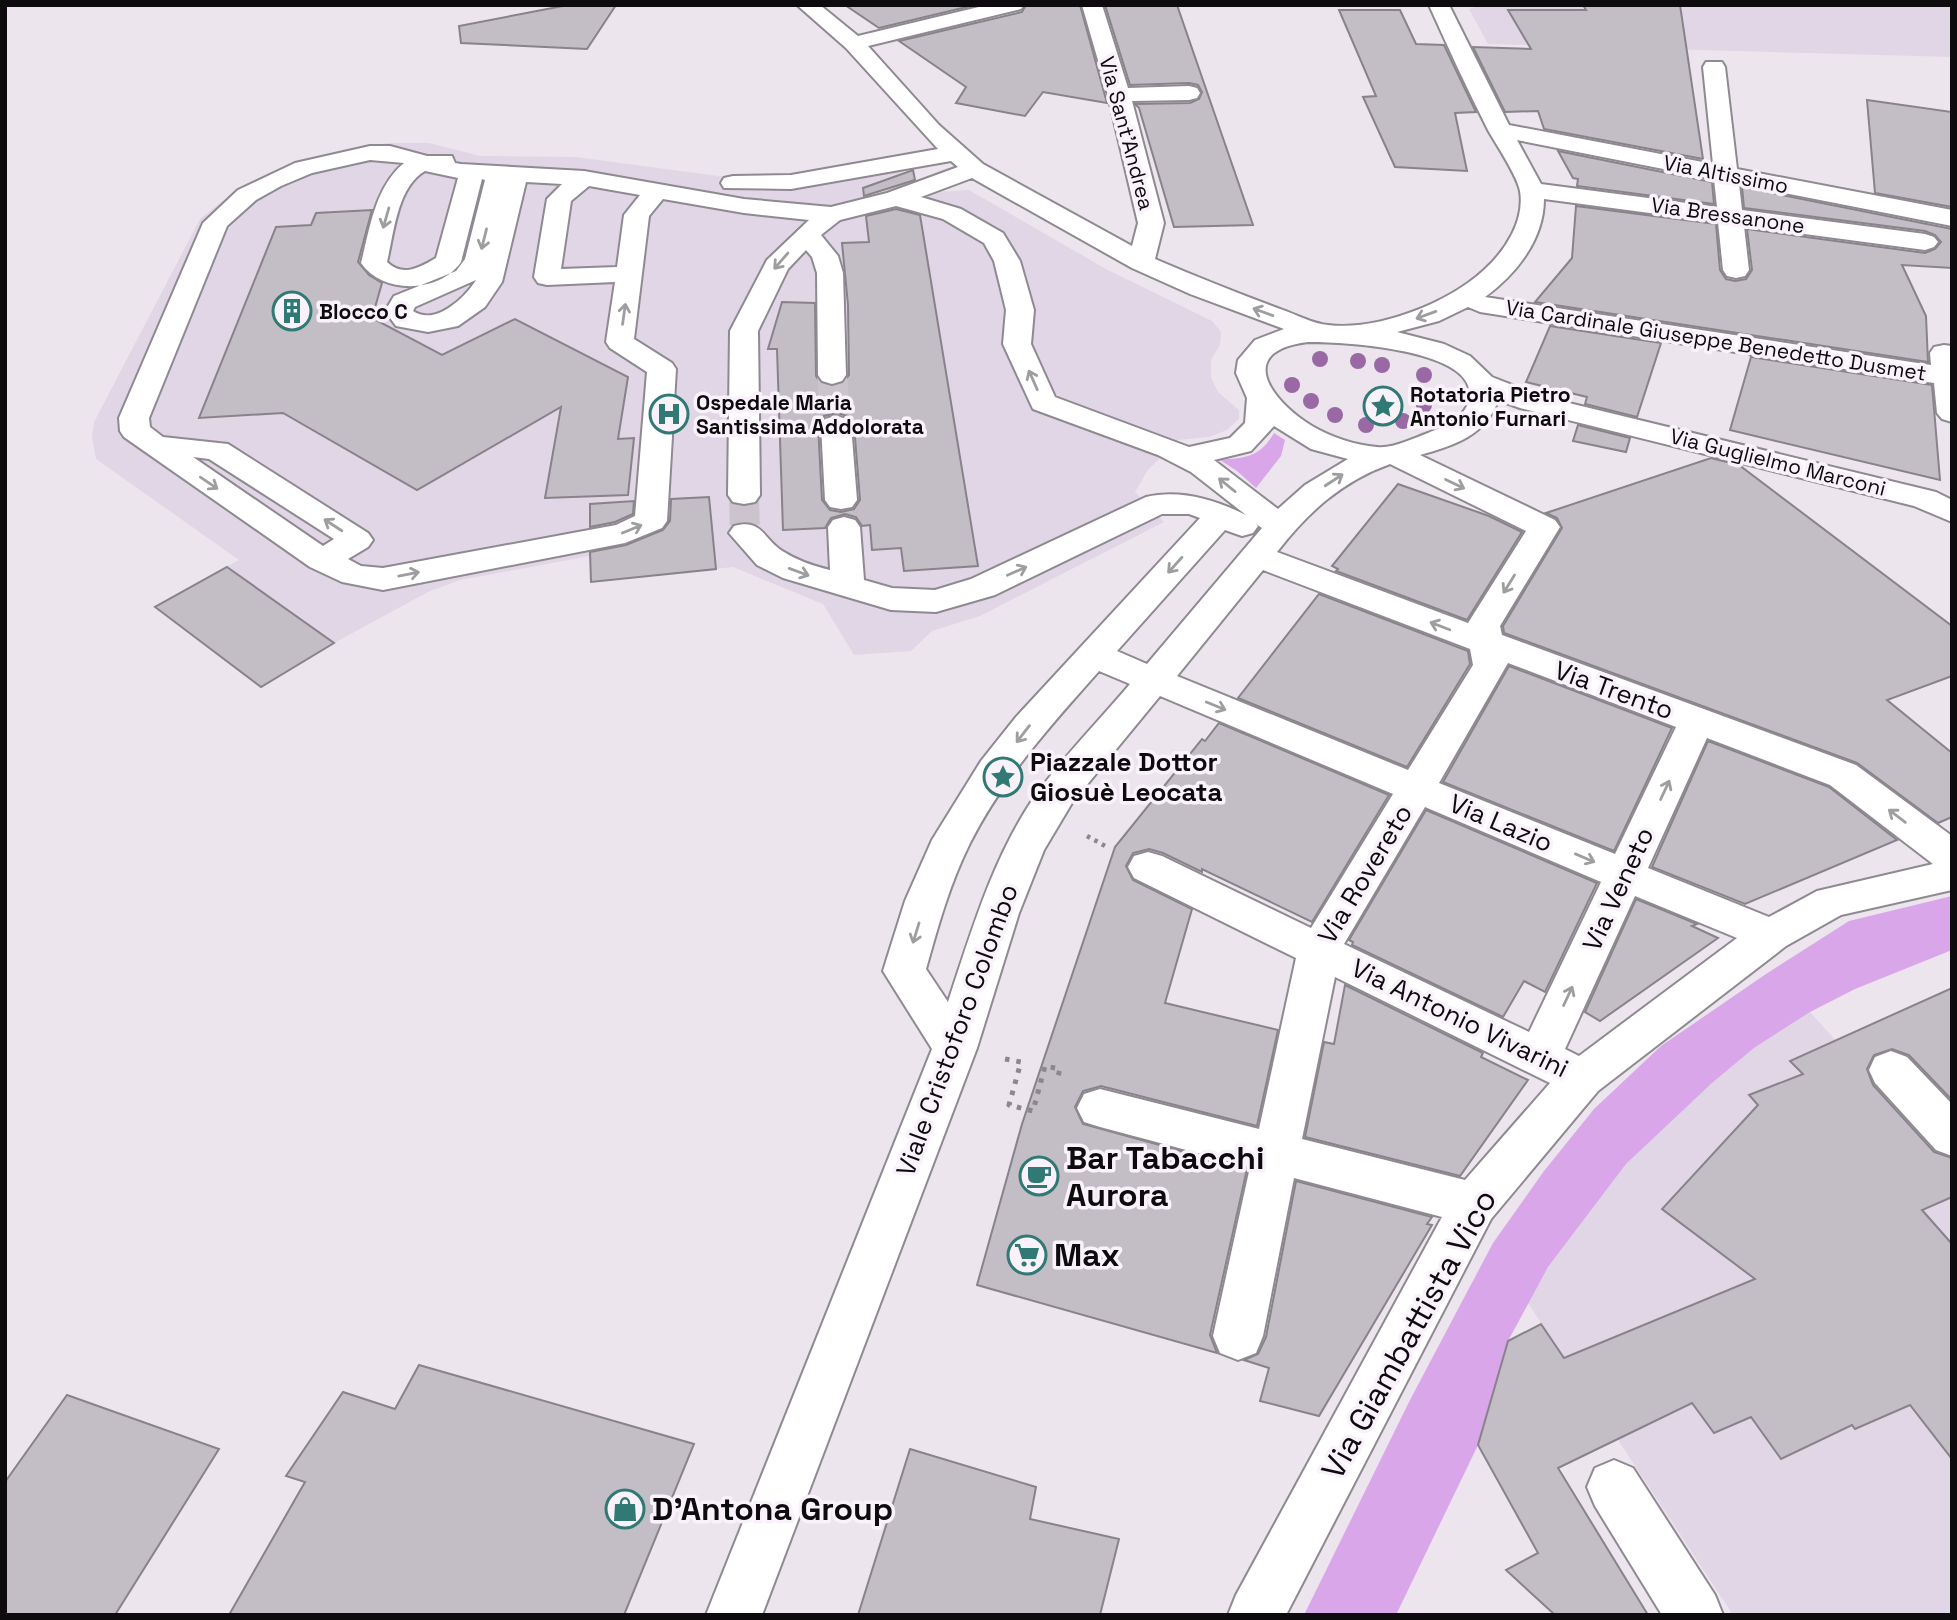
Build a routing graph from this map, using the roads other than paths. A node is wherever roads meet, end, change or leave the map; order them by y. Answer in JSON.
{"nodes":[{"id":1,"x":792,"y":5,"type":"edge"},
{"id":2,"x":807,"y":5,"type":"edge"},
{"id":3,"x":1014,"y":5,"type":"edge"},
{"id":4,"x":1092,"y":5,"type":"edge"},
{"id":5,"x":1439,"y":5,"type":"edge"},
{"id":6,"x":854,"y":43,"type":"junction"},
{"id":7,"x":1714,"y":67,"type":"dead end"},
{"id":8,"x":1189,"y":93,"type":"dead end"},
{"id":9,"x":1119,"y":95,"type":"junction"},
{"id":10,"x":1500,"y":130,"type":"junction"},
{"id":11,"x":950,"y":148,"type":"junction"},
{"id":12,"x":507,"y":162,"type":"junction"},
{"id":13,"x":422,"y":163,"type":"junction"},
{"id":14,"x":974,"y":169,"type":"junction"},
{"id":15,"x":472,"y":172,"type":"junction"},
{"id":16,"x":710,"y":172,"type":"dead end"},
{"id":17,"x":1725,"y":174,"type":"junction"},
{"id":18,"x":584,"y":178,"type":"junction"},
{"id":19,"x":657,"y":190,"type":"junction"},
{"id":20,"x":1532,"y":190,"type":"junction"},
{"id":21,"x":896,"y":198,"type":"junction"},
{"id":22,"x":1920,"y":212,"type":"junction"},
{"id":23,"x":831,"y":215,"type":"junction"},
{"id":24,"x":1729,"y":215,"type":"junction"},
{"id":25,"x":1952,"y":218,"type":"edge"},
{"id":26,"x":807,"y":234,"type":"junction"},
{"id":27,"x":1141,"y":262,"type":"junction"},
{"id":28,"x":374,"y":263,"type":"junction"},
{"id":29,"x":1735,"y":270,"type":"dead end"},
{"id":30,"x":630,"y":274,"type":"junction"},
{"id":31,"x":1199,"y":288,"type":"junction"},
{"id":32,"x":1479,"y":313,"type":"junction"},
{"id":33,"x":1336,"y":335,"type":"junction"},
{"id":34,"x":1252,"y":356,"type":"junction"},
{"id":35,"x":1947,"y":368,"type":"edge"},
{"id":36,"x":832,"y":375,"type":"tunnel mouth"},
{"id":37,"x":1478,"y":378,"type":"junction"},
{"id":38,"x":1262,"y":398,"type":"junction"},
{"id":39,"x":1952,"y":413,"type":"edge"},
{"id":40,"x":1601,"y":418,"type":"junction"},
{"id":41,"x":835,"y":425,"type":"tunnel mouth"},
{"id":42,"x":1468,"y":426,"type":"junction"},
{"id":43,"x":1294,"y":427,"type":"junction"},
{"id":44,"x":1386,"y":455,"type":"junction"},
{"id":45,"x":1185,"y":457,"type":"junction"},
{"id":46,"x":744,"y":495,"type":"tunnel mouth"},
{"id":47,"x":1952,"y":512,"type":"edge"},
{"id":48,"x":1221,"y":515,"type":"junction"},
{"id":49,"x":745,"y":533,"type":"tunnel mouth"},
{"id":50,"x":1276,"y":534,"type":"junction"},
{"id":51,"x":848,"y":587,"type":"junction"},
{"id":52,"x":1486,"y":643,"type":"junction"},
{"id":53,"x":1093,"y":655,"type":"junction"},
{"id":54,"x":1153,"y":680,"type":"junction"},
{"id":55,"x":1697,"y":721,"type":"junction"},
{"id":56,"x":1416,"y":788,"type":"junction"},
{"id":57,"x":1952,"y":857,"type":"edge"},
{"id":58,"x":1149,"y":867,"type":"road end"},
{"id":59,"x":1625,"y":875,"type":"junction"},
{"id":60,"x":1952,"y":875,"type":"edge"},
{"id":61,"x":1771,"y":935,"type":"junction"},
{"id":62,"x":1319,"y":950,"type":"junction"},
{"id":63,"x":954,"y":1048,"type":"junction"},
{"id":64,"x":1539,"y":1058,"type":"junction"},
{"id":65,"x":1891,"y":1070,"type":"dead end"},
{"id":66,"x":1582,"y":1078,"type":"junction"},
{"id":67,"x":1100,"y":1108,"type":"road end"},
{"id":68,"x":1952,"y":1136,"type":"edge"},
{"id":69,"x":1276,"y":1153,"type":"junction"},
{"id":70,"x":1474,"y":1204,"type":"junction"},
{"id":71,"x":1238,"y":1336,"type":"dead end"},
{"id":72,"x":1614,"y":1488,"type":"dead end"},
{"id":73,"x":734,"y":1615,"type":"edge"},
{"id":74,"x":1256,"y":1615,"type":"edge"},
{"id":75,"x":1695,"y":1615,"type":"edge"}],
"edges":[{"from":1,"to":6,"type":"street"},
{"from":2,"to":6,"type":"street"},
{"from":3,"to":6,"type":"street"},
{"from":4,"to":9,"type":"street","name":"Via Sant'Andrea"},
{"from":5,"to":10,"type":"street"},
{"from":6,"to":11,"type":"street"},
{"from":7,"to":17,"type":"street"},
{"from":8,"to":9,"type":"street"},
{"from":9,"to":27,"type":"street","name":"Via Sant'Andrea"},
{"from":10,"to":17,"type":"street","name":"Via Altissimo"},
{"from":10,"to":20,"type":"street"},
{"from":11,"to":13,"type":"street"},
{"from":11,"to":14,"type":"street"},
{"from":11,"to":16,"type":"street"},
{"from":12,"to":15,"type":"street"},
{"from":12,"to":18,"type":"street"},
{"from":12,"to":28,"type":"street"},
{"from":13,"to":15,"type":"street"},
{"from":13,"to":28,"type":"street","one_way":true},
{"from":13,"to":30,"type":"street","one_way":true},
{"from":14,"to":21,"type":"street"},
{"from":14,"to":27,"type":"street"},
{"from":15,"to":28,"type":"street"},
{"from":17,"to":22,"type":"street","name":"Via Altissimo"},
{"from":17,"to":24,"type":"street"},
{"from":18,"to":19,"type":"street"},
{"from":18,"to":30,"type":"street"},
{"from":19,"to":23,"type":"street"},
{"from":19,"to":30,"type":"street"},
{"from":20,"to":24,"type":"street","name":"Via Bressanone"},
{"from":20,"to":32,"type":"street"},
{"from":21,"to":23,"type":"street"},
{"from":45,"to":21,"type":"street","one_way":true},
{"from":22,"to":24,"type":"street","name":"Via Bressanone"},
{"from":22,"to":25,"type":"street","name":"Via Altissimo"},
{"from":23,"to":26,"type":"street"},
{"from":24,"to":29,"type":"street"},
{"from":26,"to":36,"type":"street"},
{"from":26,"to":46,"type":"street","one_way":true},
{"from":27,"to":31,"type":"street"},
{"from":33,"to":31,"type":"street","one_way":true},
{"from":31,"to":34,"type":"street"},
{"from":32,"to":33,"type":"street","one_way":true},
{"from":32,"to":35,"type":"street","name":"Via Cardinale Giuseppe Benedetto Dusmet"},
{"from":32,"to":37,"type":"street"},
{"from":33,"to":34,"type":"street"},
{"from":33,"to":37,"type":"street"},
{"from":34,"to":38,"type":"street"},
{"from":35,"to":39,"type":"street"},
{"from":37,"to":40,"type":"street"},
{"from":37,"to":42,"type":"street"},
{"from":38,"to":43,"type":"street"},
{"from":38,"to":45,"type":"street"},
{"from":40,"to":42,"type":"street"},
{"from":40,"to":47,"type":"street","name":"Via Guglielmo Marconi"},
{"from":41,"to":51,"type":"street"},
{"from":42,"to":44,"type":"street"},
{"from":43,"to":44,"type":"street"},
{"from":43,"to":50,"type":"street"},
{"from":50,"to":44,"type":"street","one_way":true},
{"from":44,"to":52,"type":"street","name":"Via Rovereto","one_way":true},
{"from":50,"to":45,"type":"street","one_way":true},
{"from":48,"to":50,"type":"street"},
{"from":51,"to":48,"type":"street","one_way":true},
{"from":48,"to":53,"type":"street","one_way":true},
{"from":49,"to":51,"type":"street","one_way":true},
{"from":52,"to":50,"type":"street","name":"Via Trento","one_way":true},
{"from":50,"to":54,"type":"street","name":"Viale Cristoforo Colombo"},
{"from":52,"to":55,"type":"street","name":"Via Trento"},
{"from":52,"to":56,"type":"street","name":"Via Rovereto"},
{"from":53,"to":54,"type":"street","name":"Via Lazio"},
{"from":53,"to":63,"type":"street","one_way":true},
{"from":54,"to":56,"type":"street","name":"Via Lazio","one_way":true},
{"from":54,"to":63,"type":"street","name":"Viale Cristoforo Colombo"},
{"from":57,"to":55,"type":"street","name":"Via Trento","one_way":true},
{"from":59,"to":55,"type":"street","name":"Via Veneto","one_way":true},
{"from":56,"to":59,"type":"street","name":"Via Lazio","one_way":true},
{"from":56,"to":62,"type":"street","name":"Via Rovereto"},
{"from":58,"to":62,"type":"street","name":"Via Antonio Vivarini"},
{"from":59,"to":61,"type":"street","name":"Via Lazio"},
{"from":64,"to":59,"type":"street","name":"Via Veneto","one_way":true},
{"from":60,"to":61,"type":"street","name":"Via Giambattista Vico"},
{"from":61,"to":66,"type":"street","name":"Via Giambattista Vico"},
{"from":62,"to":64,"type":"street","name":"Via Antonio Vivarini"},
{"from":62,"to":69,"type":"street","name":"Via Rovereto"},
{"from":63,"to":73,"type":"street","name":"Viale Cristoforo Colombo"},
{"from":64,"to":66,"type":"street","name":"Via Antonio Vivarini"},
{"from":65,"to":68,"type":"street"},
{"from":66,"to":70,"type":"street","name":"Via Giambattista Vico"},
{"from":67,"to":69,"type":"street"},
{"from":69,"to":70,"type":"street"},
{"from":69,"to":71,"type":"street","name":"Via Rovereto"},
{"from":70,"to":74,"type":"street","name":"Via Giambattista Vico"},
{"from":72,"to":75,"type":"street"}]}
